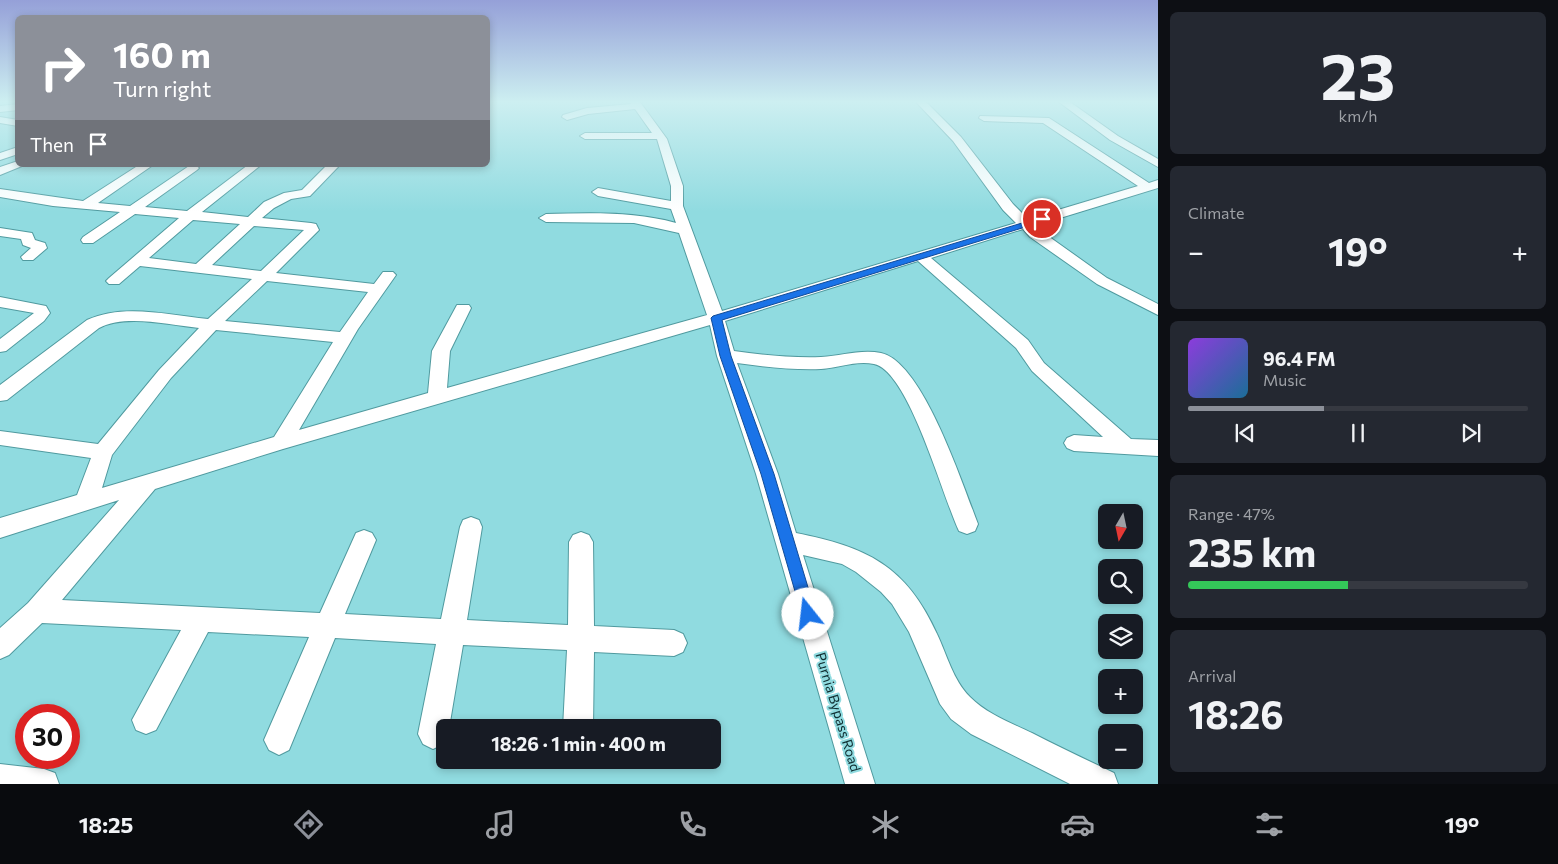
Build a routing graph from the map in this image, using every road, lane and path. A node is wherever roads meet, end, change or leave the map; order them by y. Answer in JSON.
{"nodes":[{"id":1,"x":661,"y":139,"type":"edge"},
{"id":2,"x":957,"y":139,"type":"edge"},
{"id":3,"x":1075,"y":139,"type":"edge"},
{"id":4,"x":1115,"y":139,"type":"edge"},
{"id":5,"x":15,"y":151,"type":"edge"},
{"id":6,"x":0,"y":157,"type":"edge"},
{"id":7,"x":1158,"y":164,"type":"edge"},
{"id":8,"x":143,"y":167,"type":"edge"},
{"id":9,"x":252,"y":167,"type":"edge"},
{"id":10,"x":332,"y":167,"type":"dead end"},
{"id":11,"x":193,"y":168,"type":"dead end"},
{"id":12,"x":1153,"y":186,"type":"edge"},
{"id":13,"x":598,"y":192,"type":"dead end"},
{"id":14,"x":0,"y":193,"type":"edge"},
{"id":15,"x":86,"y":205,"type":"junction"},
{"id":16,"x":677,"y":206,"type":"junction"},
{"id":17,"x":132,"y":210,"type":"junction"},
{"id":18,"x":188,"y":216,"type":"junction"},
{"id":19,"x":546,"y":218,"type":"dead end"},
{"id":20,"x":251,"y":221,"type":"junction"},
{"id":21,"x":1025,"y":224,"type":"junction"},
{"id":22,"x":686,"y":230,"type":"junction"},
{"id":23,"x":0,"y":232,"type":"edge"},
{"id":24,"x":88,"y":240,"type":"dead end"},
{"id":25,"x":919,"y":255,"type":"junction"},
{"id":26,"x":28,"y":257,"type":"dead end"},
{"id":27,"x":136,"y":261,"type":"junction"},
{"id":28,"x":199,"y":269,"type":"junction"},
{"id":29,"x":264,"y":276,"type":"junction"},
{"id":30,"x":114,"y":281,"type":"dead end"},
{"id":31,"x":0,"y":302,"type":"edge"},
{"id":32,"x":463,"y":308,"type":"dead end"},
{"id":33,"x":1158,"y":310,"type":"edge"},
{"id":34,"x":716,"y":318,"type":"junction"},
{"id":35,"x":212,"y":324,"type":"junction"},
{"id":36,"x":344,"y":338,"type":"junction"},
{"id":37,"x":0,"y":347,"type":"edge"},
{"id":38,"x":726,"y":356,"type":"junction"},
{"id":39,"x":0,"y":395,"type":"edge"},
{"id":40,"x":437,"y":398,"type":"junction"},
{"id":41,"x":0,"y":438,"type":"edge"},
{"id":42,"x":281,"y":442,"type":"junction"},
{"id":43,"x":1074,"y":443,"type":"dead end"},
{"id":44,"x":1126,"y":446,"type":"junction"},
{"id":45,"x":1158,"y":448,"type":"edge"},
{"id":46,"x":103,"y":452,"type":"junction"},
{"id":47,"x":148,"y":482,"type":"junction"},
{"id":48,"x":86,"y":502,"type":"junction"},
{"id":49,"x":967,"y":524,"type":"dead end"},
{"id":50,"x":471,"y":526,"type":"dead end"},
{"id":51,"x":0,"y":528,"type":"edge"},
{"id":52,"x":364,"y":540,"type":"dead end"},
{"id":53,"x":787,"y":541,"type":"junction"},
{"id":54,"x":581,"y":542,"type":"dead end"},
{"id":55,"x":38,"y":611,"type":"junction"},
{"id":56,"x":201,"y":619,"type":"junction"},
{"id":57,"x":327,"y":625,"type":"junction"},
{"id":58,"x":452,"y":631,"type":"junction"},
{"id":59,"x":582,"y":638,"type":"junction"},
{"id":60,"x":674,"y":643,"type":"dead end"},
{"id":61,"x":0,"y":646,"type":"edge"},
{"id":62,"x":578,"y":719,"type":"edge"},
{"id":63,"x":146,"y":720,"type":"dead end"},
{"id":64,"x":433,"y":734,"type":"dead end"},
{"id":65,"x":279,"y":740,"type":"dead end"},
{"id":66,"x":0,"y":779,"type":"edge"},
{"id":67,"x":44,"y":784,"type":"edge"},
{"id":68,"x":860,"y":784,"type":"edge"},
{"id":69,"x":1103,"y":784,"type":"edge"}],
"edges":[{"from":1,"to":16,"type":"street","name":"Purnia Bypass Road"},
{"from":2,"to":21,"type":"street"},
{"from":3,"to":12,"type":"street"},
{"from":4,"to":7,"type":"street"},
{"from":5,"to":6,"type":"street"},
{"from":8,"to":15,"type":"street"},
{"from":9,"to":18,"type":"street"},
{"from":10,"to":20,"type":"street"},
{"from":11,"to":17,"type":"street"},
{"from":12,"to":21,"type":"street"},
{"from":13,"to":16,"type":"street"},
{"from":14,"to":15,"type":"street"},
{"from":15,"to":17,"type":"street"},
{"from":16,"to":22,"type":"street","name":"Purnia Bypass Road"},
{"from":17,"to":18,"type":"street"},
{"from":17,"to":24,"type":"street"},
{"from":18,"to":20,"type":"street"},
{"from":18,"to":27,"type":"street"},
{"from":19,"to":22,"type":"street"},
{"from":20,"to":28,"type":"street"},
{"from":20,"to":29,"type":"street"},
{"from":21,"to":25,"type":"street"},
{"from":21,"to":33,"type":"street"},
{"from":22,"to":34,"type":"street","name":"Purnia Bypass Road"},
{"from":23,"to":26,"type":"street"},
{"from":25,"to":34,"type":"street"},
{"from":25,"to":44,"type":"street"},
{"from":27,"to":28,"type":"street"},
{"from":27,"to":30,"type":"street"},
{"from":28,"to":29,"type":"street"},
{"from":29,"to":35,"type":"street"},
{"from":29,"to":36,"type":"street"},
{"from":31,"to":37,"type":"street"},
{"from":32,"to":40,"type":"street"},
{"from":34,"to":38,"type":"street","name":"Purnia Bypass Road"},
{"from":34,"to":40,"type":"street"},
{"from":35,"to":36,"type":"street"},
{"from":35,"to":39,"type":"street"},
{"from":35,"to":46,"type":"street"},
{"from":36,"to":42,"type":"street"},
{"from":38,"to":49,"type":"street"},
{"from":38,"to":53,"type":"street","name":"Purnia Bypass Road"},
{"from":40,"to":42,"type":"street"},
{"from":41,"to":46,"type":"street"},
{"from":42,"to":47,"type":"street"},
{"from":43,"to":44,"type":"street"},
{"from":44,"to":45,"type":"street"},
{"from":46,"to":48,"type":"street"},
{"from":47,"to":48,"type":"street"},
{"from":47,"to":55,"type":"street"},
{"from":48,"to":51,"type":"street"},
{"from":50,"to":58,"type":"street"},
{"from":52,"to":57,"type":"street"},
{"from":53,"to":68,"type":"street","name":"Purnia Bypass Road"},
{"from":53,"to":69,"type":"street"},
{"from":54,"to":59,"type":"street"},
{"from":55,"to":56,"type":"street"},
{"from":55,"to":61,"type":"street"},
{"from":56,"to":57,"type":"street"},
{"from":56,"to":63,"type":"street"},
{"from":57,"to":58,"type":"street"},
{"from":57,"to":65,"type":"street"},
{"from":58,"to":59,"type":"street"},
{"from":58,"to":64,"type":"street"},
{"from":59,"to":60,"type":"street"},
{"from":59,"to":62,"type":"street"},
{"from":66,"to":67,"type":"street"}]}
